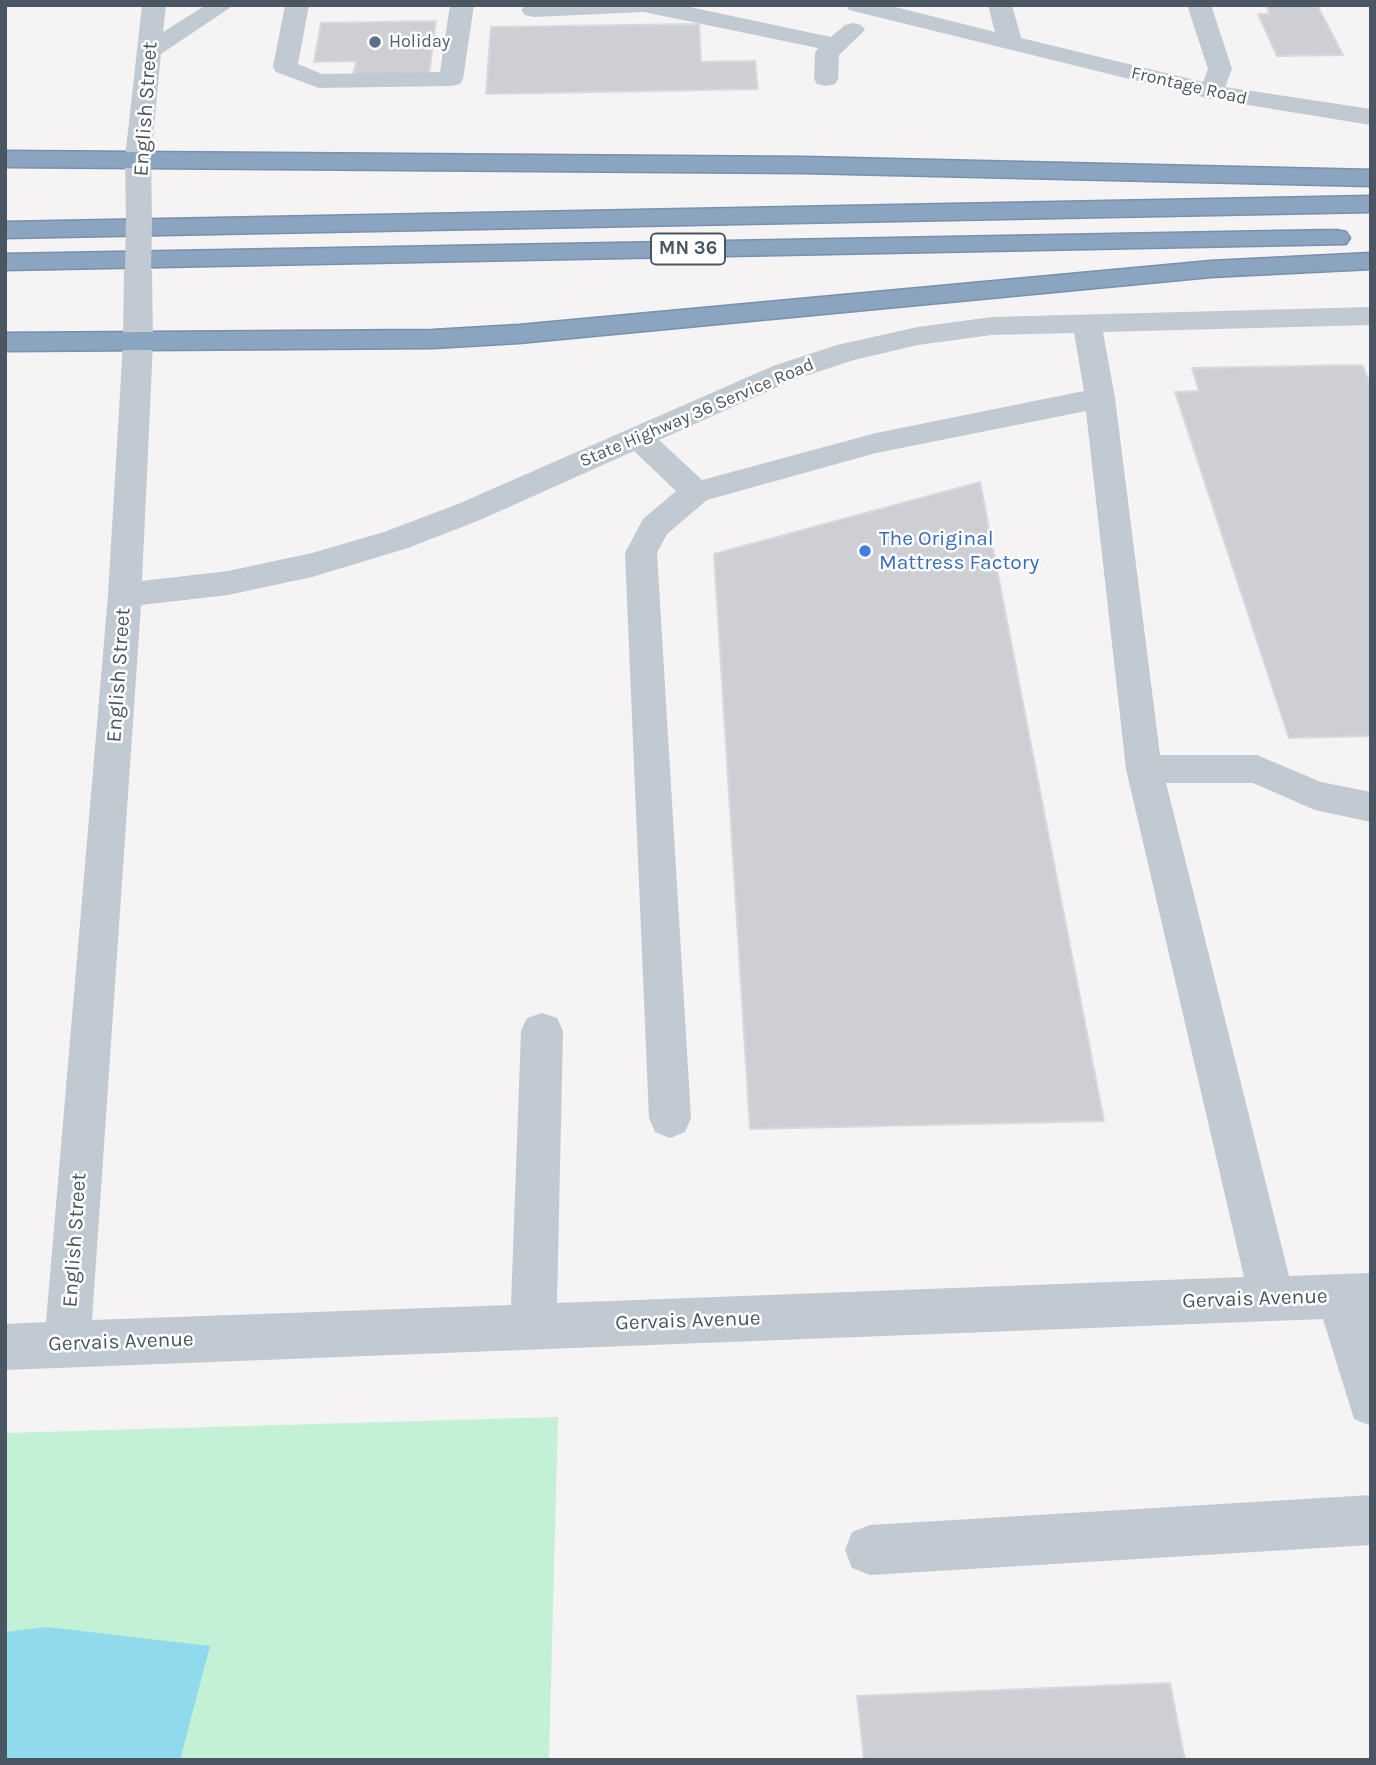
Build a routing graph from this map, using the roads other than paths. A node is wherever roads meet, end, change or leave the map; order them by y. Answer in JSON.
{"nodes":[{"id":1,"x":154,"y":5,"type":"edge"},
{"id":2,"x":223,"y":5,"type":"edge"},
{"id":3,"x":297,"y":5,"type":"edge"},
{"id":4,"x":462,"y":5,"type":"edge"},
{"id":5,"x":644,"y":5,"type":"edge"},
{"id":6,"x":1000,"y":5,"type":"edge"},
{"id":7,"x":1199,"y":5,"type":"edge"},
{"id":8,"x":866,"y":7,"type":"edge"},
{"id":9,"x":533,"y":10,"type":"dead end"},
{"id":10,"x":1010,"y":42,"type":"junction"},
{"id":11,"x":836,"y":45,"type":"junction"},
{"id":12,"x":149,"y":51,"type":"junction"},
{"id":13,"x":826,"y":79,"type":"dead end"},
{"id":14,"x":1211,"y":92,"type":"junction"},
{"id":15,"x":1371,"y":117,"type":"edge"},
{"id":16,"x":138,"y":158,"type":"junction"},
{"id":17,"x":5,"y":159,"type":"edge"},
{"id":18,"x":1371,"y":178,"type":"edge"},
{"id":19,"x":1371,"y":204,"type":"edge"},
{"id":20,"x":5,"y":230,"type":"edge"},
{"id":21,"x":1371,"y":237,"type":"edge"},
{"id":22,"x":1371,"y":261,"type":"edge"},
{"id":23,"x":5,"y":262,"type":"edge"},
{"id":24,"x":1371,"y":316,"type":"edge"},
{"id":25,"x":1087,"y":322,"type":"junction"},
{"id":26,"x":5,"y":342,"type":"edge"},
{"id":27,"x":138,"y":344,"type":"junction"},
{"id":28,"x":1100,"y":398,"type":"junction"},
{"id":29,"x":638,"y":438,"type":"junction"},
{"id":30,"x":696,"y":492,"type":"junction"},
{"id":31,"x":125,"y":595,"type":"junction"},
{"id":32,"x":1144,"y":769,"type":"junction"},
{"id":33,"x":1371,"y":807,"type":"edge"},
{"id":34,"x":542,"y":1031,"type":"dead end"},
{"id":35,"x":670,"y":1118,"type":"dead end"},
{"id":36,"x":1355,"y":1295,"type":"edge"},
{"id":37,"x":1272,"y":1298,"type":"junction"},
{"id":38,"x":533,"y":1326,"type":"junction"},
{"id":39,"x":67,"y":1345,"type":"junction"},
{"id":40,"x":5,"y":1346,"type":"edge"},
{"id":41,"x":1371,"y":1402,"type":"edge"},
{"id":42,"x":1371,"y":1520,"type":"edge"},
{"id":43,"x":870,"y":1550,"type":"dead end"}],
"edges":[{"from":1,"to":12,"type":"street","name":"English Street"},
{"from":2,"to":12,"type":"street"},
{"from":3,"to":4,"type":"street"},
{"from":5,"to":9,"type":"street"},
{"from":5,"to":11,"type":"street"},
{"from":6,"to":10,"type":"street"},
{"from":7,"to":14,"type":"street"},
{"from":8,"to":10,"type":"street","name":"Frontage Road"},
{"from":8,"to":11,"type":"street"},
{"from":10,"to":14,"type":"street","name":"Frontage Road"},
{"from":11,"to":13,"type":"street"},
{"from":12,"to":16,"type":"street","name":"English Street"},
{"from":14,"to":15,"type":"street","name":"Frontage Road"},
{"from":16,"to":17,"type":"highway"},
{"from":16,"to":18,"type":"highway"},
{"from":16,"to":27,"type":"street","name":"English Street","bridge":true},
{"from":19,"to":20,"type":"highway","number":"MN 36"},
{"from":21,"to":23,"type":"highway","number":"MN 36"},
{"from":22,"to":27,"type":"highway"},
{"from":24,"to":25,"type":"street","name":"State Highway 36 Service Road"},
{"from":25,"to":28,"type":"street"},
{"from":25,"to":29,"type":"street","name":"State Highway 36 Service Road"},
{"from":26,"to":27,"type":"highway"},
{"from":27,"to":31,"type":"street","name":"English Street"},
{"from":28,"to":30,"type":"street"},
{"from":28,"to":32,"type":"street"},
{"from":29,"to":30,"type":"street"},
{"from":29,"to":31,"type":"street","name":"State Highway 36 Service Road"},
{"from":30,"to":35,"type":"street"},
{"from":31,"to":39,"type":"street","name":"English Street"},
{"from":32,"to":33,"type":"street"},
{"from":32,"to":37,"type":"street"},
{"from":34,"to":38,"type":"street"},
{"from":36,"to":37,"type":"street","name":"Gervais Avenue"},
{"from":36,"to":41,"type":"street"},
{"from":37,"to":38,"type":"street","name":"Gervais Avenue"},
{"from":38,"to":39,"type":"street","name":"Gervais Avenue"},
{"from":39,"to":40,"type":"street","name":"Gervais Avenue"},
{"from":42,"to":43,"type":"street"}]}
